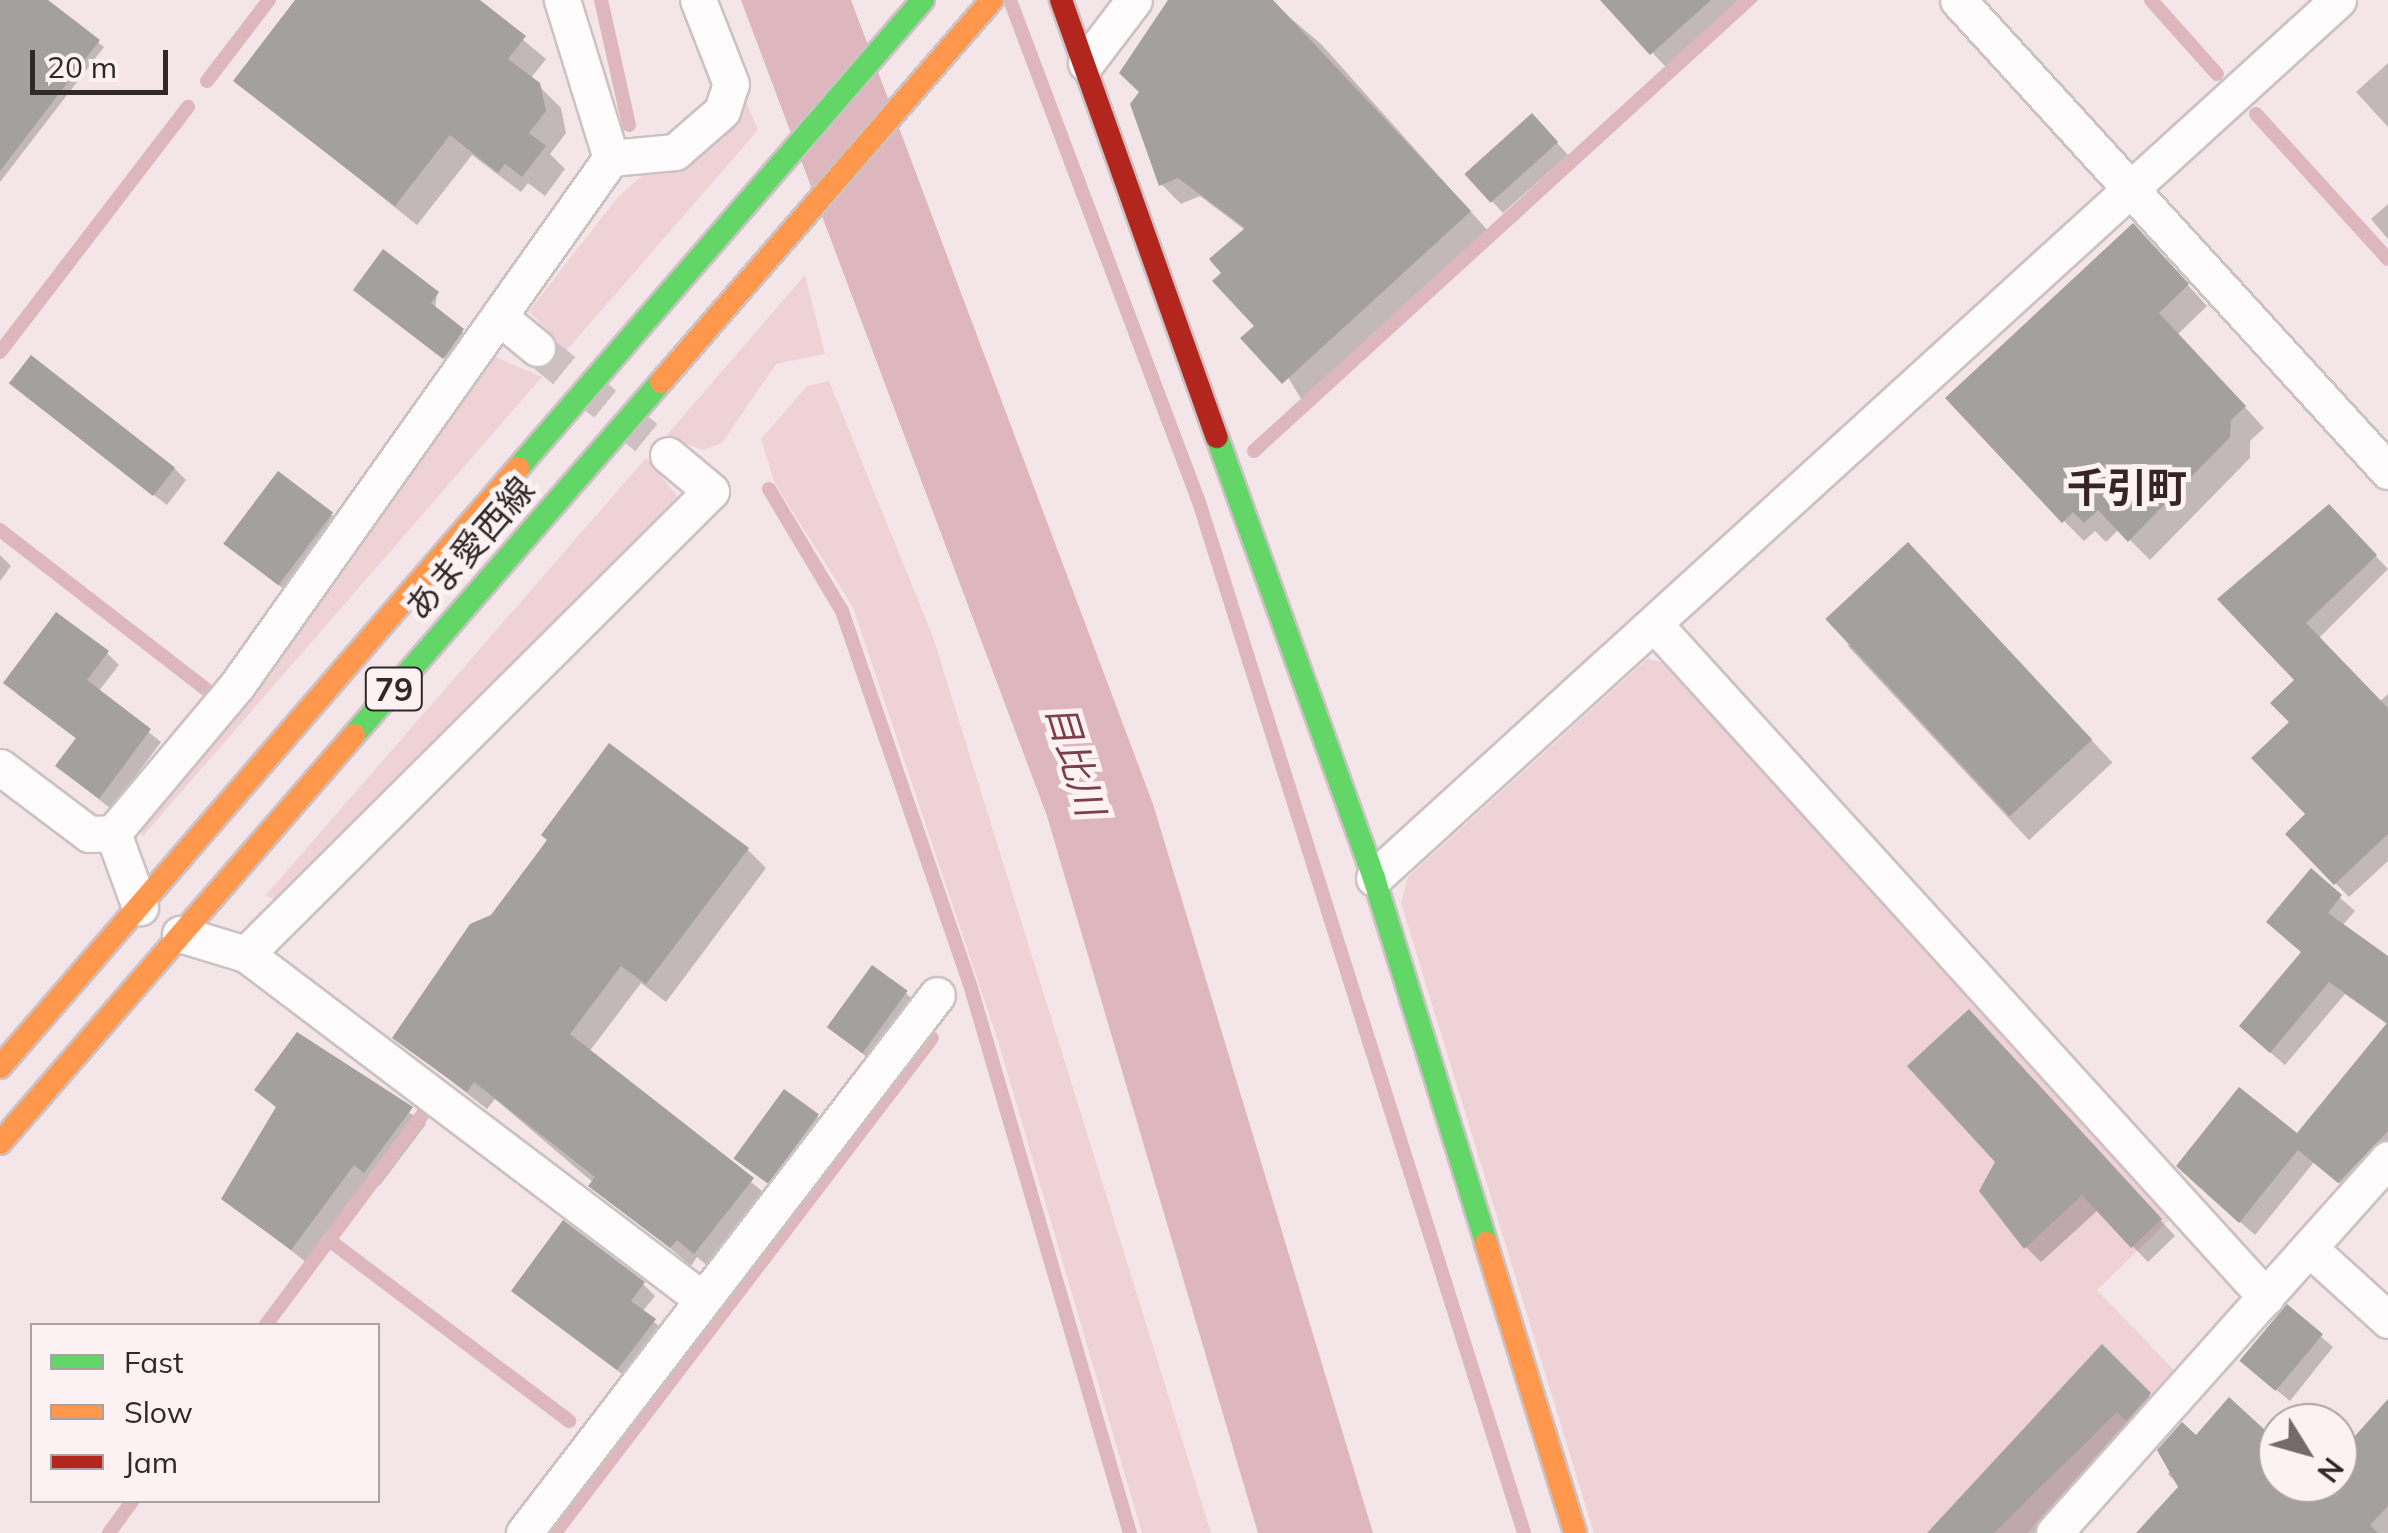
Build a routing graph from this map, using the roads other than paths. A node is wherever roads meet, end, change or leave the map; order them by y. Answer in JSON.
{"nodes":[{"id":1,"x":562,"y":0,"type":"edge"},
{"id":2,"x":698,"y":0,"type":"edge"},
{"id":3,"x":923,"y":0,"type":"edge"},
{"id":4,"x":992,"y":0,"type":"edge"},
{"id":5,"x":1061,"y":0,"type":"edge"},
{"id":6,"x":1134,"y":0,"type":"edge"},
{"id":7,"x":1958,"y":0,"type":"edge"},
{"id":8,"x":2338,"y":0,"type":"edge"},
{"id":9,"x":1086,"y":63,"type":"junction"},
{"id":10,"x":611,"y":158,"type":"junction"},
{"id":11,"x":2130,"y":190,"type":"junction"},
{"id":12,"x":503,"y":320,"type":"junction"},
{"id":13,"x":537,"y":348,"type":"tunnel mouth"},
{"id":14,"x":668,"y":455,"type":"tunnel mouth"},
{"id":15,"x":2388,"y":471,"type":"edge"},
{"id":16,"x":1656,"y":626,"type":"junction"},
{"id":17,"x":0,"y":768,"type":"edge"},
{"id":18,"x":113,"y":833,"type":"junction"},
{"id":19,"x":1374,"y":878,"type":"junction"},
{"id":20,"x":140,"y":906,"type":"junction"},
{"id":21,"x":180,"y":934,"type":"junction"},
{"id":22,"x":246,"y":954,"type":"junction"},
{"id":23,"x":937,"y":995,"type":"dead end"},
{"id":24,"x":0,"y":1067,"type":"edge"},
{"id":25,"x":0,"y":1143,"type":"edge"},
{"id":26,"x":2388,"y":1159,"type":"edge"},
{"id":27,"x":2309,"y":1248,"type":"junction"},
{"id":28,"x":2266,"y":1298,"type":"junction"},
{"id":29,"x":702,"y":1299,"type":"junction"},
{"id":30,"x":2388,"y":1320,"type":"edge"},
{"id":31,"x":524,"y":1533,"type":"edge"},
{"id":32,"x":1575,"y":1533,"type":"edge"},
{"id":33,"x":2054,"y":1533,"type":"edge"}],
"edges":[{"from":1,"to":10,"type":"street"},
{"from":2,"to":10,"type":"street"},
{"from":3,"to":20,"type":"main road","name":"あま愛西線","number":"79"},
{"from":4,"to":21,"type":"main road","name":"あま愛西線","number":"79"},
{"from":5,"to":9,"type":"main road"},
{"from":6,"to":9,"type":"street"},
{"from":7,"to":11,"type":"street"},
{"from":8,"to":11,"type":"street"},
{"from":9,"to":19,"type":"main road"},
{"from":10,"to":12,"type":"street"},
{"from":11,"to":15,"type":"street"},
{"from":11,"to":16,"type":"street"},
{"from":12,"to":13,"type":"street"},
{"from":12,"to":18,"type":"street"},
{"from":14,"to":22,"type":"street"},
{"from":16,"to":19,"type":"street"},
{"from":16,"to":28,"type":"street"},
{"from":17,"to":18,"type":"street"},
{"from":18,"to":20,"type":"street"},
{"from":19,"to":32,"type":"main road"},
{"from":20,"to":24,"type":"main road","name":"あま愛西線","number":"79"},
{"from":21,"to":22,"type":"street"},
{"from":21,"to":25,"type":"main road","name":"あま愛西線","number":"79"},
{"from":22,"to":29,"type":"street"},
{"from":23,"to":29,"type":"street"},
{"from":26,"to":27,"type":"street"},
{"from":27,"to":28,"type":"street"},
{"from":27,"to":30,"type":"street"},
{"from":28,"to":33,"type":"street"},
{"from":29,"to":31,"type":"street"}]}
